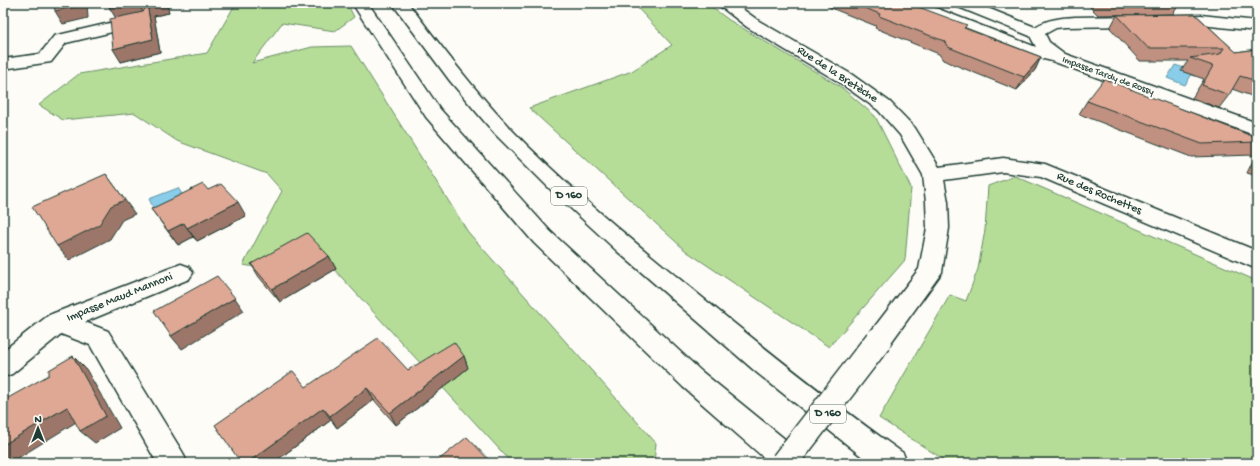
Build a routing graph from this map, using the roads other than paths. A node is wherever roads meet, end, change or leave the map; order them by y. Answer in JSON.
{"nodes":[{"id":1,"x":360,"y":3,"type":"edge"},
{"id":2,"x":400,"y":3,"type":"edge"},
{"id":3,"x":724,"y":3,"type":"edge"},
{"id":4,"x":923,"y":3,"type":"edge"},
{"id":5,"x":961,"y":3,"type":"edge"},
{"id":6,"x":144,"y":20,"type":"edge"},
{"id":7,"x":1254,"y":27,"type":"edge"},
{"id":8,"x":1038,"y":33,"type":"junction"},
{"id":9,"x":1059,"y":58,"type":"junction"},
{"id":10,"x":3,"y":64,"type":"edge"},
{"id":11,"x":1257,"y":130,"type":"edge"},
{"id":12,"x":933,"y":175,"type":"junction"},
{"id":13,"x":1257,"y":260,"type":"edge"},
{"id":14,"x":181,"y":273,"type":"dead end"},
{"id":15,"x":58,"y":322,"type":"junction"},
{"id":16,"x":3,"y":366,"type":"edge"},
{"id":17,"x":173,"y":463,"type":"edge"},
{"id":18,"x":784,"y":463,"type":"edge"},
{"id":19,"x":792,"y":463,"type":"edge"},
{"id":20,"x":893,"y":463,"type":"edge"}],
"edges":[{"from":1,"to":19,"type":"main road"},
{"from":2,"to":20,"type":"main road","number":"D 160"},
{"from":3,"to":12,"type":"main road","name":"Rue de la Bretèche"},
{"from":4,"to":9,"type":"main road"},
{"from":5,"to":8,"type":"main road"},
{"from":6,"to":10,"type":"main road"},
{"from":7,"to":8,"type":"main road"},
{"from":8,"to":9,"type":"main road","name":"Impasse Tardy de Rossy"},
{"from":9,"to":11,"type":"main road","name":"Impasse Tardy de Rossy"},
{"from":12,"to":13,"type":"main road","name":"Rue des Rochettes"},
{"from":12,"to":18,"type":"main road","name":"Rue de la Bretèche","bridge":true},
{"from":14,"to":15,"type":"main road","name":"Impasse Maud Mannoni"},
{"from":15,"to":16,"type":"main road","name":"Impasse Maud Mannoni"},
{"from":15,"to":17,"type":"main road","name":"Impasse Maud Mannoni"}]}
